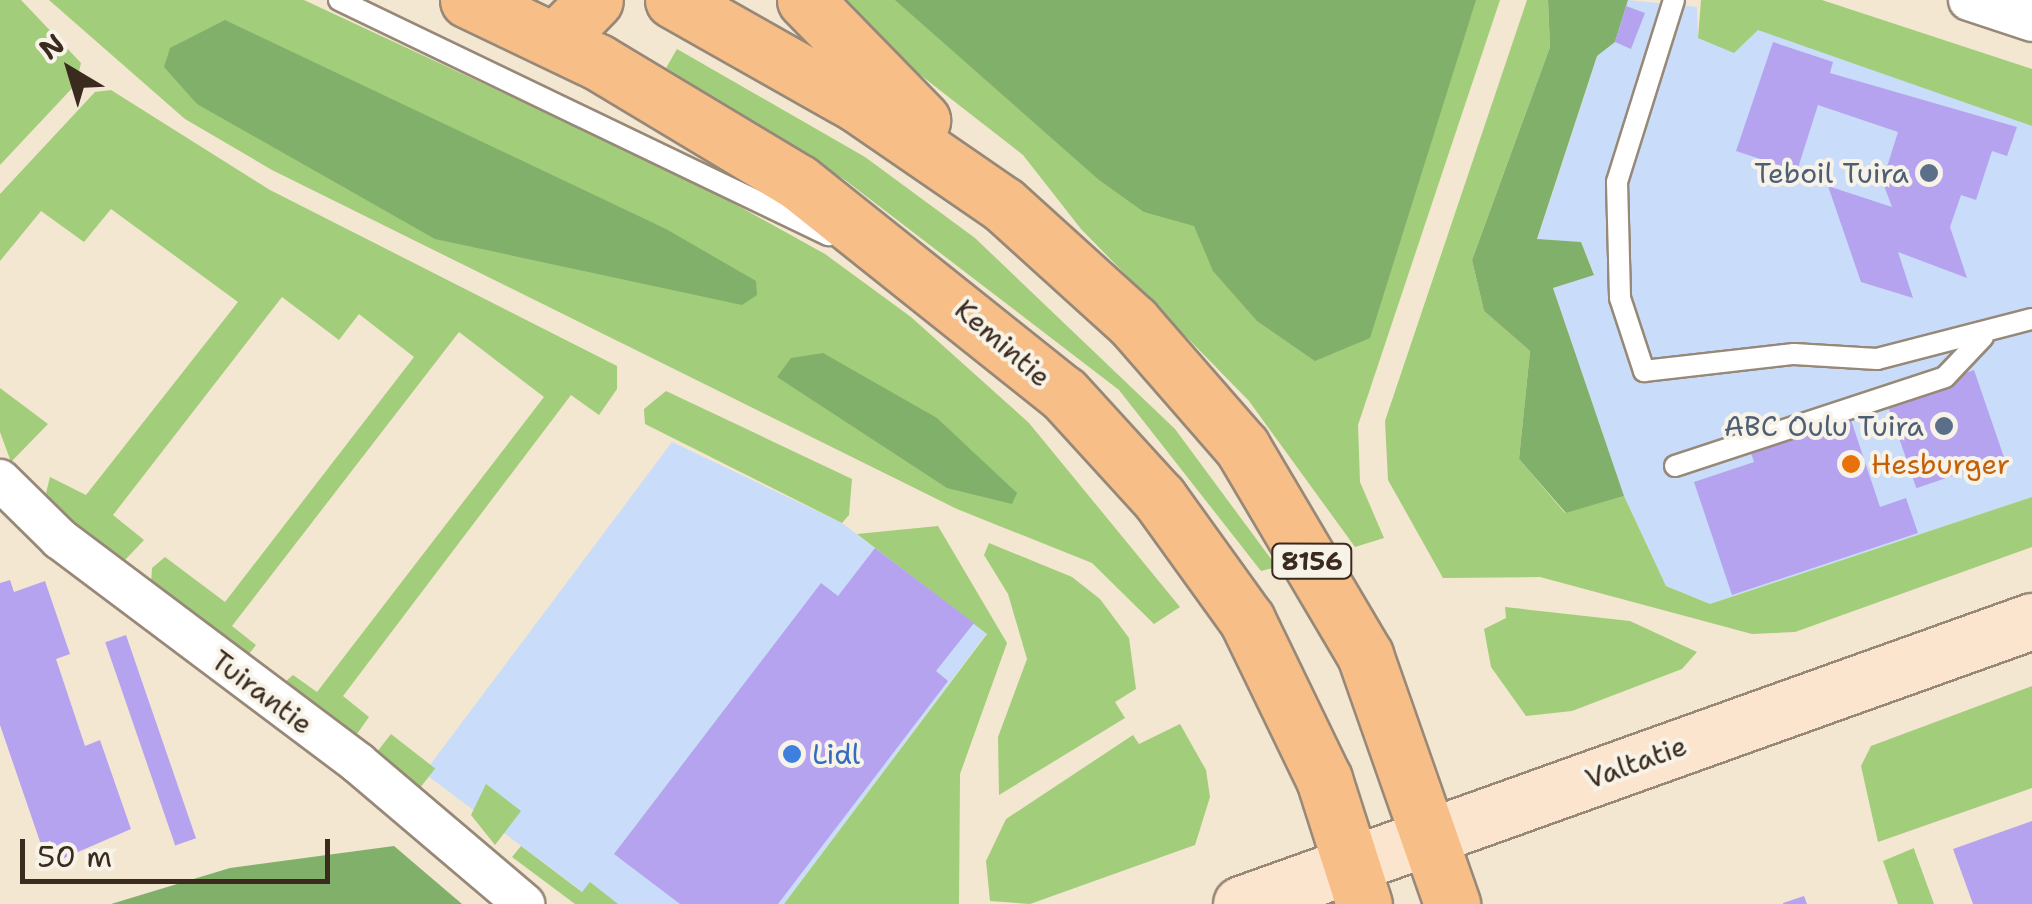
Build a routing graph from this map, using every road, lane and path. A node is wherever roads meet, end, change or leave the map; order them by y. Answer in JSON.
{"nodes":[{"id":1,"x":339,"y":0,"type":"edge"},
{"id":2,"x":468,"y":0,"type":"edge"},
{"id":3,"x":595,"y":0,"type":"edge"},
{"id":4,"x":672,"y":0,"type":"edge"},
{"id":5,"x":805,"y":0,"type":"edge"},
{"id":6,"x":1674,"y":0,"type":"edge"},
{"id":7,"x":1970,"y":0,"type":"edge"},
{"id":8,"x":559,"y":21,"type":"edge"},
{"id":9,"x":2032,"y":21,"type":"edge"},
{"id":10,"x":1004,"y":205,"type":"junction"},
{"id":11,"x":943,"y":291,"type":"junction"},
{"id":12,"x":2032,"y":319,"type":"edge"},
{"id":13,"x":1984,"y":336,"type":"junction"},
{"id":14,"x":1676,"y":466,"type":"dead end"},
{"id":15,"x":0,"y":480,"type":"edge"},
{"id":16,"x":2032,"y":620,"type":"edge"},
{"id":17,"x":1430,"y":836,"type":"junction"},
{"id":18,"x":1358,"y":885,"type":"edge"},
{"id":19,"x":524,"y":904,"type":"edge"},
{"id":20,"x":1241,"y":904,"type":"edge"},
{"id":21,"x":1452,"y":904,"type":"edge"}],
"edges":[{"from":1,"to":11,"type":"lane"},
{"from":2,"to":8,"type":"main road","name":"Kemintie"},
{"from":3,"to":8,"type":"main road"},
{"from":4,"to":10,"type":"main road","number":"8156"},
{"from":5,"to":10,"type":"main road"},
{"from":6,"to":13,"type":"lane"},
{"from":7,"to":9,"type":"street"},
{"from":8,"to":11,"type":"main road","name":"Kemintie"},
{"from":10,"to":17,"type":"main road","number":"8156"},
{"from":11,"to":18,"type":"main road","name":"Kemintie"},
{"from":12,"to":13,"type":"lane"},
{"from":13,"to":14,"type":"lane"},
{"from":15,"to":19,"type":"street","name":"Tuirantie"},
{"from":16,"to":17,"type":"street","name":"Valtatie"},
{"from":17,"to":18,"type":"street","name":"Valtatie"},
{"from":17,"to":21,"type":"main road"},
{"from":18,"to":20,"type":"street","name":"Valtatie"}]}
